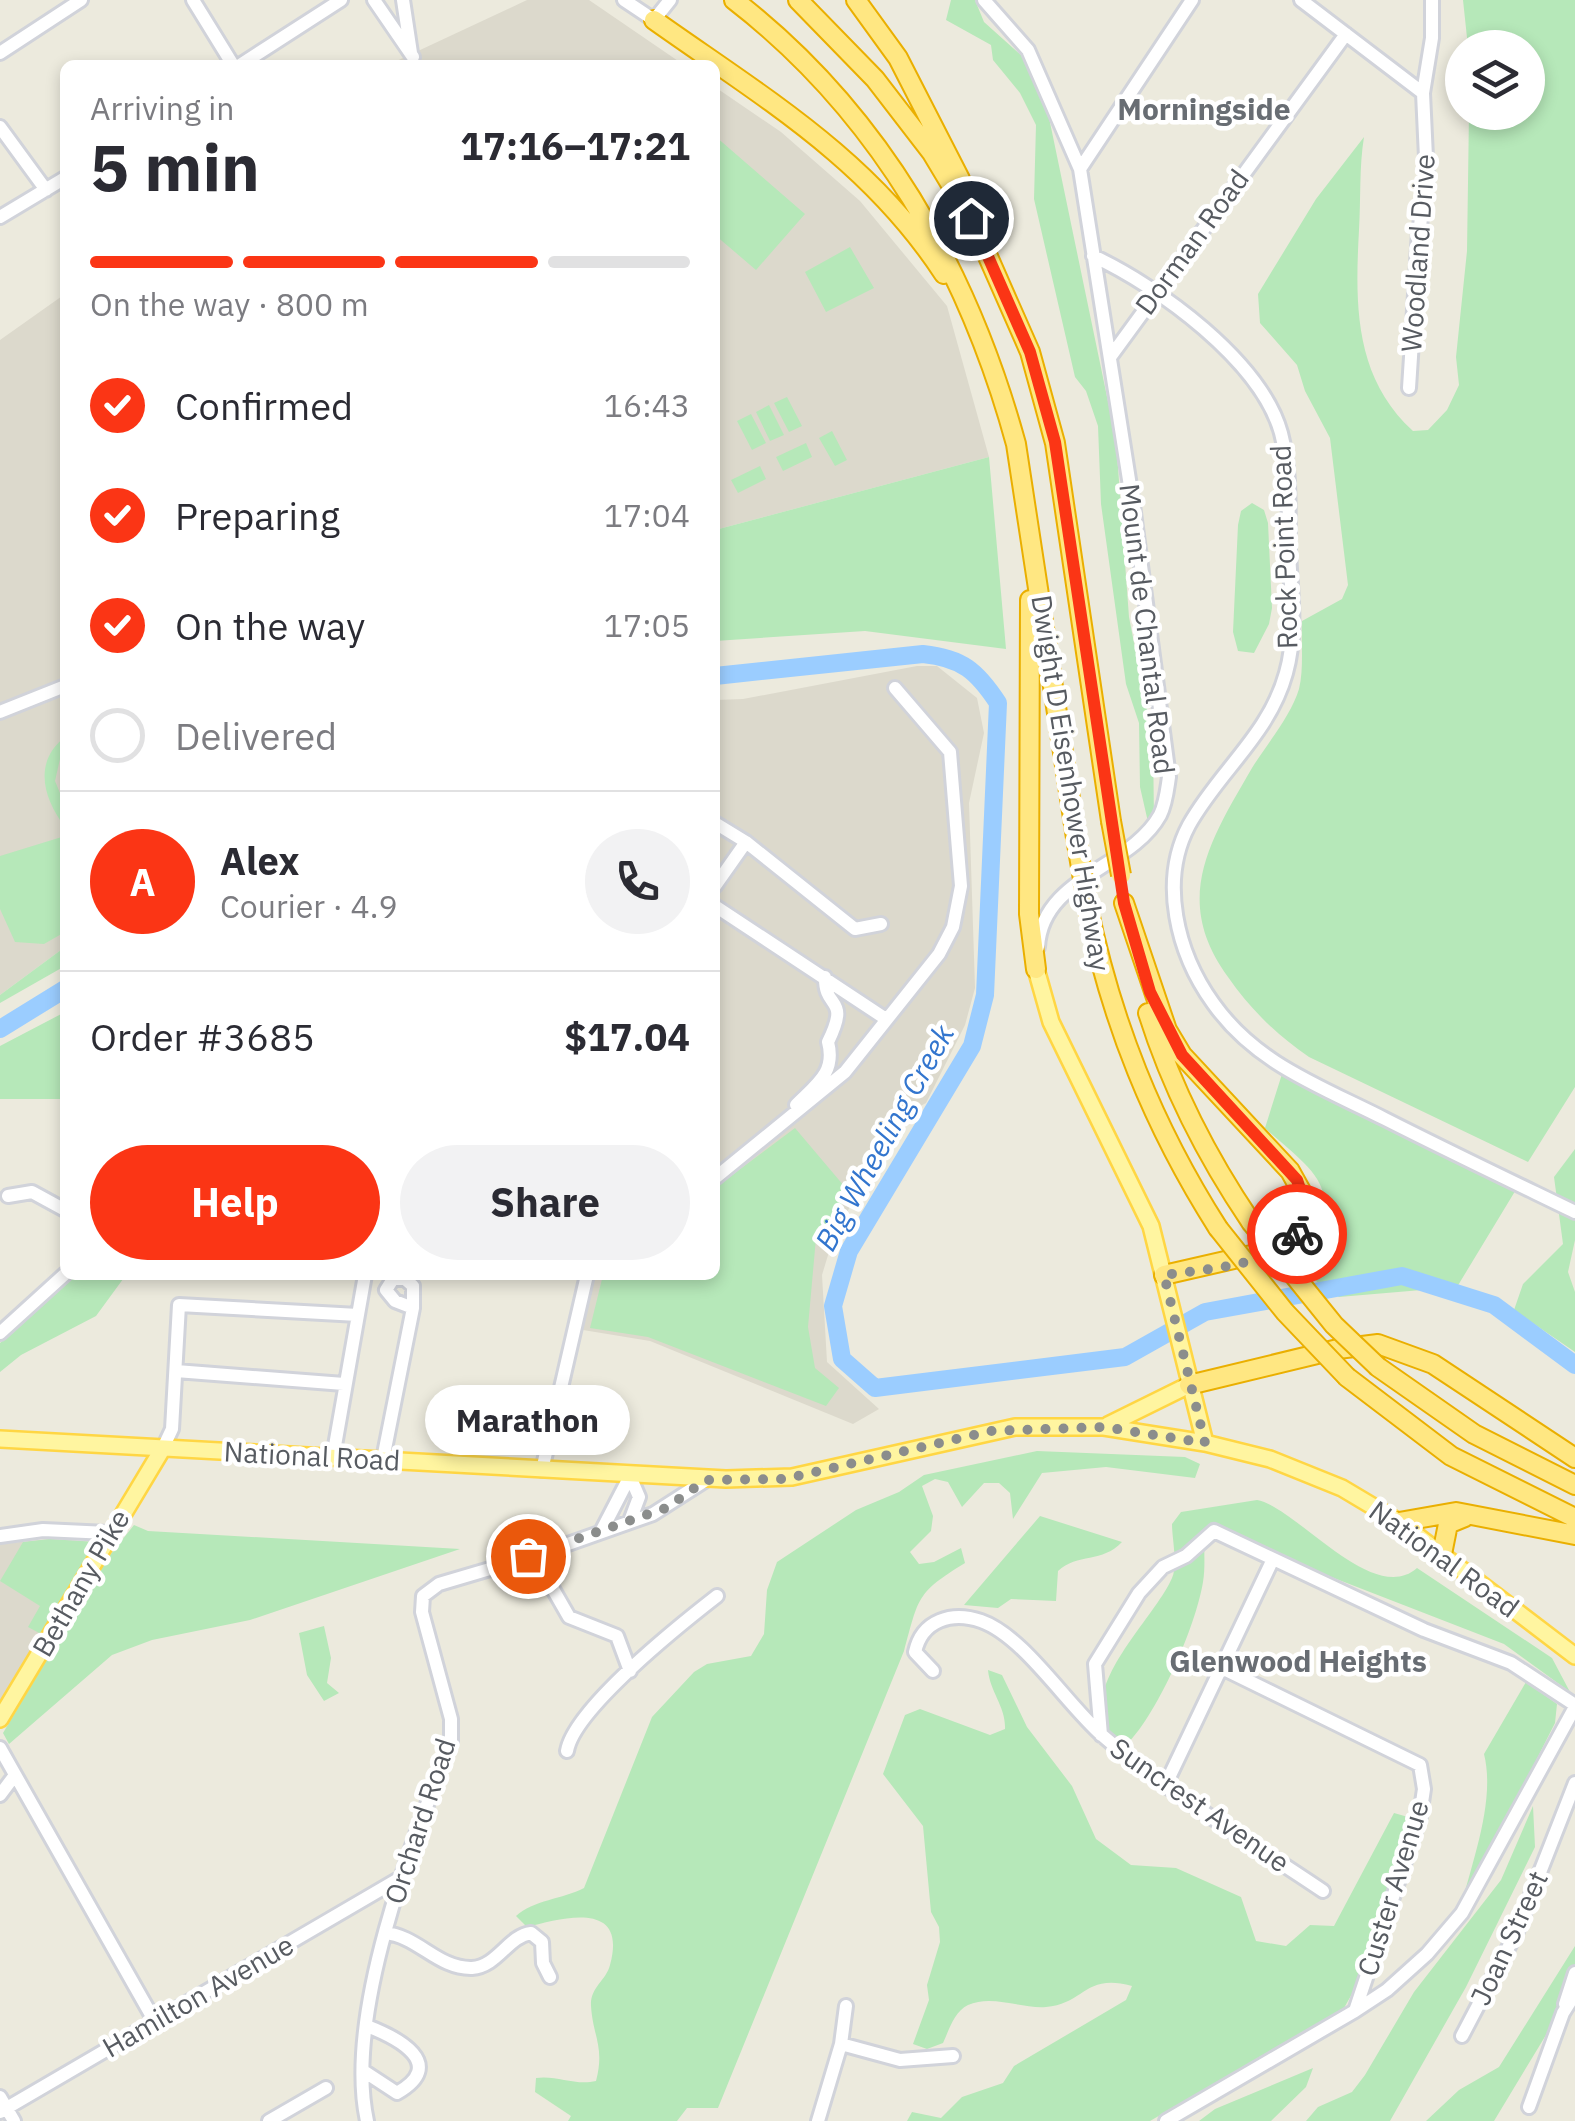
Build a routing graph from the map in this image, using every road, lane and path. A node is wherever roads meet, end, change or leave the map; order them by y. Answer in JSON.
{"nodes":[{"id":1,"x":81,"y":0,"type":"edge"},
{"id":2,"x":193,"y":0,"type":"edge"},
{"id":3,"x":341,"y":0,"type":"edge"},
{"id":4,"x":374,"y":0,"type":"edge"},
{"id":5,"x":403,"y":0,"type":"edge"},
{"id":6,"x":624,"y":0,"type":"edge"},
{"id":7,"x":670,"y":0,"type":"edge"},
{"id":8,"x":734,"y":0,"type":"edge"},
{"id":9,"x":798,"y":0,"type":"edge"},
{"id":10,"x":856,"y":0,"type":"edge"},
{"id":11,"x":984,"y":0,"type":"edge"},
{"id":12,"x":1192,"y":0,"type":"edge"},
{"id":13,"x":1301,"y":0,"type":"edge"},
{"id":14,"x":1432,"y":0,"type":"edge"},
{"id":15,"x":654,"y":20,"type":"junction"},
{"id":16,"x":1346,"y":34,"type":"junction"},
{"id":17,"x":0,"y":53,"type":"edge"},
{"id":18,"x":233,"y":60,"type":"edge"},
{"id":19,"x":244,"y":60,"type":"edge"},
{"id":20,"x":412,"y":60,"type":"edge"},
{"id":21,"x":413,"y":60,"type":"edge"},
{"id":22,"x":710,"y":60,"type":"edge"},
{"id":23,"x":720,"y":67,"type":"edge"},
{"id":24,"x":1423,"y":93,"type":"junction"},
{"id":25,"x":0,"y":127,"type":"edge"},
{"id":26,"x":1080,"y":169,"type":"junction"},
{"id":27,"x":60,"y":181,"type":"edge"},
{"id":28,"x":46,"y":190,"type":"junction"},
{"id":29,"x":0,"y":217,"type":"edge"},
{"id":30,"x":971,"y":218,"type":"junction"},
{"id":31,"x":1093,"y":256,"type":"junction"},
{"id":32,"x":1153,"y":292,"type":"junction"},
{"id":33,"x":982,"y":337,"type":"junction"},
{"id":34,"x":1110,"y":356,"type":"junction"},
{"id":35,"x":1409,"y":388,"type":"dead end"},
{"id":36,"x":1025,"y":499,"type":"junction"},
{"id":37,"x":60,"y":688,"type":"edge"},
{"id":38,"x":895,"y":688,"type":"dead end"},
{"id":39,"x":0,"y":712,"type":"edge"},
{"id":40,"x":720,"y":826,"type":"edge"},
{"id":41,"x":746,"y":842,"type":"junction"},
{"id":42,"x":720,"y":879,"type":"edge"},
{"id":43,"x":1124,"y":903,"type":"junction"},
{"id":44,"x":720,"y":909,"type":"edge"},
{"id":45,"x":881,"y":924,"type":"dead end"},
{"id":46,"x":1036,"y":969,"type":"junction"},
{"id":47,"x":825,"y":977,"type":"junction"},
{"id":48,"x":886,"y":1019,"type":"junction"},
{"id":49,"x":775,"y":1130,"type":"junction"},
{"id":50,"x":720,"y":1174,"type":"edge"},
{"id":51,"x":8,"y":1196,"type":"dead end"},
{"id":52,"x":60,"y":1207,"type":"edge"},
{"id":53,"x":1575,"y":1212,"type":"edge"},
{"id":54,"x":60,"y":1279,"type":"edge"},
{"id":55,"x":364,"y":1280,"type":"edge"},
{"id":56,"x":586,"y":1280,"type":"edge"},
{"id":57,"x":1166,"y":1283,"type":"junction"},
{"id":58,"x":413,"y":1308,"type":"dead end"},
{"id":59,"x":358,"y":1315,"type":"junction"},
{"id":60,"x":0,"y":1333,"type":"edge"},
{"id":61,"x":176,"y":1370,"type":"junction"},
{"id":62,"x":1187,"y":1378,"type":"junction"},
{"id":63,"x":344,"y":1384,"type":"junction"},
{"id":64,"x":1104,"y":1427,"type":"junction"},
{"id":65,"x":0,"y":1439,"type":"edge"},
{"id":66,"x":1205,"y":1443,"type":"junction"},
{"id":67,"x":163,"y":1448,"type":"junction"},
{"id":68,"x":332,"y":1456,"type":"junction"},
{"id":69,"x":1575,"y":1458,"type":"edge"},
{"id":70,"x":383,"y":1459,"type":"junction"},
{"id":71,"x":542,"y":1470,"type":"junction"},
{"id":72,"x":630,"y":1476,"type":"junction"},
{"id":73,"x":706,"y":1480,"type":"junction"},
{"id":74,"x":1575,"y":1485,"type":"edge"},
{"id":75,"x":617,"y":1496,"type":"junction"},
{"id":76,"x":1476,"y":1515,"type":"junction"},
{"id":77,"x":1575,"y":1518,"type":"edge"},
{"id":78,"x":630,"y":1521,"type":"junction"},
{"id":79,"x":1399,"y":1522,"type":"junction"},
{"id":80,"x":602,"y":1530,"type":"junction"},
{"id":81,"x":1,"y":1533,"type":"edge"},
{"id":82,"x":108,"y":1533,"type":"junction"},
{"id":83,"x":1575,"y":1535,"type":"edge"},
{"id":84,"x":1442,"y":1554,"type":"junction"},
{"id":85,"x":534,"y":1556,"type":"junction"},
{"id":86,"x":1274,"y":1559,"type":"junction"},
{"id":87,"x":717,"y":1596,"type":"dead end"},
{"id":88,"x":1575,"y":1656,"type":"edge"},
{"id":89,"x":1222,"y":1668,"type":"junction"},
{"id":90,"x":932,"y":1671,"type":"dead end"},
{"id":91,"x":630,"y":1672,"type":"junction"},
{"id":92,"x":1575,"y":1706,"type":"edge"},
{"id":93,"x":0,"y":1719,"type":"edge"},
{"id":94,"x":1100,"y":1734,"type":"junction"},
{"id":95,"x":0,"y":1748,"type":"edge"},
{"id":96,"x":567,"y":1751,"type":"dead end"},
{"id":97,"x":15,"y":1775,"type":"junction"},
{"id":98,"x":1575,"y":1784,"type":"edge"},
{"id":99,"x":1165,"y":1786,"type":"junction"},
{"id":100,"x":0,"y":1795,"type":"edge"},
{"id":101,"x":397,"y":1880,"type":"junction"},
{"id":102,"x":1323,"y":1891,"type":"dead end"},
{"id":103,"x":386,"y":1934,"type":"junction"},
{"id":104,"x":1575,"y":1973,"type":"edge"},
{"id":105,"x":550,"y":1977,"type":"dead end"},
{"id":106,"x":1575,"y":1994,"type":"edge"},
{"id":107,"x":846,"y":2006,"type":"dead end"},
{"id":108,"x":1355,"y":2011,"type":"junction"},
{"id":109,"x":1563,"y":2013,"type":"junction"},
{"id":110,"x":154,"y":2020,"type":"junction"},
{"id":111,"x":368,"y":2026,"type":"junction"},
{"id":112,"x":1462,"y":2036,"type":"dead end"},
{"id":113,"x":841,"y":2044,"type":"junction"},
{"id":114,"x":954,"y":2056,"type":"dead end"},
{"id":115,"x":365,"y":2072,"type":"junction"},
{"id":116,"x":326,"y":2088,"type":"dead end"},
{"id":117,"x":1529,"y":2107,"type":"dead end"},
{"id":118,"x":5,"y":2110,"type":"edge"},
{"id":119,"x":270,"y":2121,"type":"edge"},
{"id":120,"x":367,"y":2121,"type":"edge"},
{"id":121,"x":818,"y":2121,"type":"edge"},
{"id":122,"x":1166,"y":2121,"type":"edge"}],
"edges":[{"from":1,"to":17,"type":"street"},
{"from":2,"to":18,"type":"street"},
{"from":3,"to":19,"type":"street"},
{"from":4,"to":20,"type":"street"},
{"from":5,"to":21,"type":"street"},
{"from":6,"to":15,"type":"street"},
{"from":7,"to":15,"type":"street"},
{"from":8,"to":33,"type":"highway","name":"Dwight D Eisenhower Highway"},
{"from":9,"to":30,"type":"highway","name":"Dwight D Eisenhower Highway"},
{"from":10,"to":30,"type":"highway"},
{"from":11,"to":26,"type":"street","name":"Mount de Chantal Road"},
{"from":12,"to":26,"type":"street"},
{"from":13,"to":16,"type":"street"},
{"from":14,"to":24,"type":"street","name":"Woodland Drive"},
{"from":15,"to":22,"type":"highway"},
{"from":16,"to":24,"type":"street"},
{"from":16,"to":32,"type":"street","name":"Dorman Road"},
{"from":23,"to":33,"type":"highway"},
{"from":24,"to":35,"type":"street","name":"Woodland Drive"},
{"from":25,"to":28,"type":"street"},
{"from":26,"to":31,"type":"street","name":"Mount de Chantal Road"},
{"from":27,"to":28,"type":"street"},
{"from":28,"to":29,"type":"street"},
{"from":30,"to":43,"type":"highway","name":"Dwight D Eisenhower Highway","bridge":true},
{"from":31,"to":32,"type":"street","name":"Rock Point Road"},
{"from":31,"to":34,"type":"street","name":"Mount de Chantal Road"},
{"from":32,"to":34,"type":"street","name":"Dorman Road"},
{"from":32,"to":53,"type":"street","name":"Rock Point Road"},
{"from":33,"to":36,"type":"highway","name":"Dwight D Eisenhower Highway"},
{"from":34,"to":46,"type":"street","name":"Mount de Chantal Road"},
{"from":36,"to":46,"type":"highway"},
{"from":36,"to":77,"type":"highway","name":"Dwight D Eisenhower Highway","bridge":true},
{"from":37,"to":39,"type":"street"},
{"from":38,"to":48,"type":"street"},
{"from":40,"to":41,"type":"street"},
{"from":41,"to":42,"type":"street"},
{"from":41,"to":45,"type":"street"},
{"from":43,"to":57,"type":"highway"},
{"from":43,"to":74,"type":"highway","name":"Dwight D Eisenhower Highway","bridge":true},
{"from":44,"to":47,"type":"street"},
{"from":46,"to":57,"type":"main road","name":"Mount de Chantal Road"},
{"from":47,"to":48,"type":"street"},
{"from":47,"to":49,"type":"street"},
{"from":48,"to":49,"type":"street"},
{"from":49,"to":50,"type":"street"},
{"from":51,"to":52,"type":"street"},
{"from":54,"to":60,"type":"street"},
{"from":55,"to":59,"type":"street"},
{"from":56,"to":71,"type":"street"},
{"from":57,"to":62,"type":"main road","name":"Mount de Chantal Road"},
{"from":58,"to":70,"type":"street"},
{"from":59,"to":61,"type":"street"},
{"from":59,"to":63,"type":"street"},
{"from":61,"to":63,"type":"street"},
{"from":61,"to":67,"type":"street"},
{"from":62,"to":64,"type":"main road"},
{"from":62,"to":66,"type":"main road","name":"Mount de Chantal Road"},
{"from":62,"to":69,"type":"highway"},
{"from":63,"to":68,"type":"street"},
{"from":64,"to":66,"type":"main road","name":"National Road"},
{"from":64,"to":73,"type":"main road","name":"National Road"},
{"from":65,"to":67,"type":"main road","name":"National Road"},
{"from":66,"to":79,"type":"main road","name":"National Road"},
{"from":67,"to":68,"type":"main road","name":"National Road"},
{"from":67,"to":82,"type":"main road","name":"Bethany Pike"},
{"from":68,"to":70,"type":"main road","name":"National Road"},
{"from":70,"to":71,"type":"main road","name":"National Road"},
{"from":71,"to":72,"type":"main road","name":"National Road"},
{"from":72,"to":73,"type":"main road","name":"National Road"},
{"from":72,"to":75,"type":"street"},
{"from":72,"to":78,"type":"street"},
{"from":73,"to":78,"type":"street"},
{"from":75,"to":78,"type":"street"},
{"from":75,"to":80,"type":"street"},
{"from":76,"to":79,"type":"highway"},
{"from":76,"to":83,"type":"highway"},
{"from":76,"to":84,"type":"highway"},
{"from":78,"to":80,"type":"street"},
{"from":79,"to":84,"type":"main road","name":"National Road"},
{"from":80,"to":85,"type":"street"},
{"from":81,"to":82,"type":"street"},
{"from":82,"to":93,"type":"main road","name":"Bethany Pike"},
{"from":84,"to":88,"type":"main road","name":"National Road"},
{"from":85,"to":91,"type":"street"},
{"from":85,"to":101,"type":"street","name":"Orchard Road"},
{"from":86,"to":89,"type":"street"},
{"from":86,"to":92,"type":"street"},
{"from":86,"to":94,"type":"street"},
{"from":87,"to":91,"type":"street"},
{"from":89,"to":99,"type":"street"},
{"from":89,"to":108,"type":"street","name":"Custer Avenue"},
{"from":90,"to":94,"type":"street","name":"Suncrest Avenue"},
{"from":91,"to":96,"type":"street"},
{"from":92,"to":108,"type":"street"},
{"from":94,"to":99,"type":"street","name":"Suncrest Avenue"},
{"from":95,"to":97,"type":"street"},
{"from":97,"to":100,"type":"street"},
{"from":97,"to":110,"type":"street"},
{"from":98,"to":112,"type":"street","name":"Joan Street"},
{"from":99,"to":102,"type":"street","name":"Suncrest Avenue"},
{"from":101,"to":103,"type":"street","name":"Orchard Road"},
{"from":101,"to":110,"type":"street","name":"Hamilton Avenue"},
{"from":103,"to":105,"type":"street","name":"Orchard Road"},
{"from":103,"to":111,"type":"street","name":"Orchard Road"},
{"from":104,"to":109,"type":"street"},
{"from":106,"to":109,"type":"street"},
{"from":107,"to":113,"type":"street"},
{"from":108,"to":122,"type":"street"},
{"from":109,"to":117,"type":"street"},
{"from":110,"to":118,"type":"street","name":"Hamilton Avenue"},
{"from":111,"to":115,"type":"street","name":"Orchard Road"},
{"from":111,"to":115,"type":"street"},
{"from":113,"to":114,"type":"street"},
{"from":113,"to":121,"type":"street"},
{"from":115,"to":120,"type":"street","name":"Orchard Road"},
{"from":116,"to":119,"type":"street"}]}
